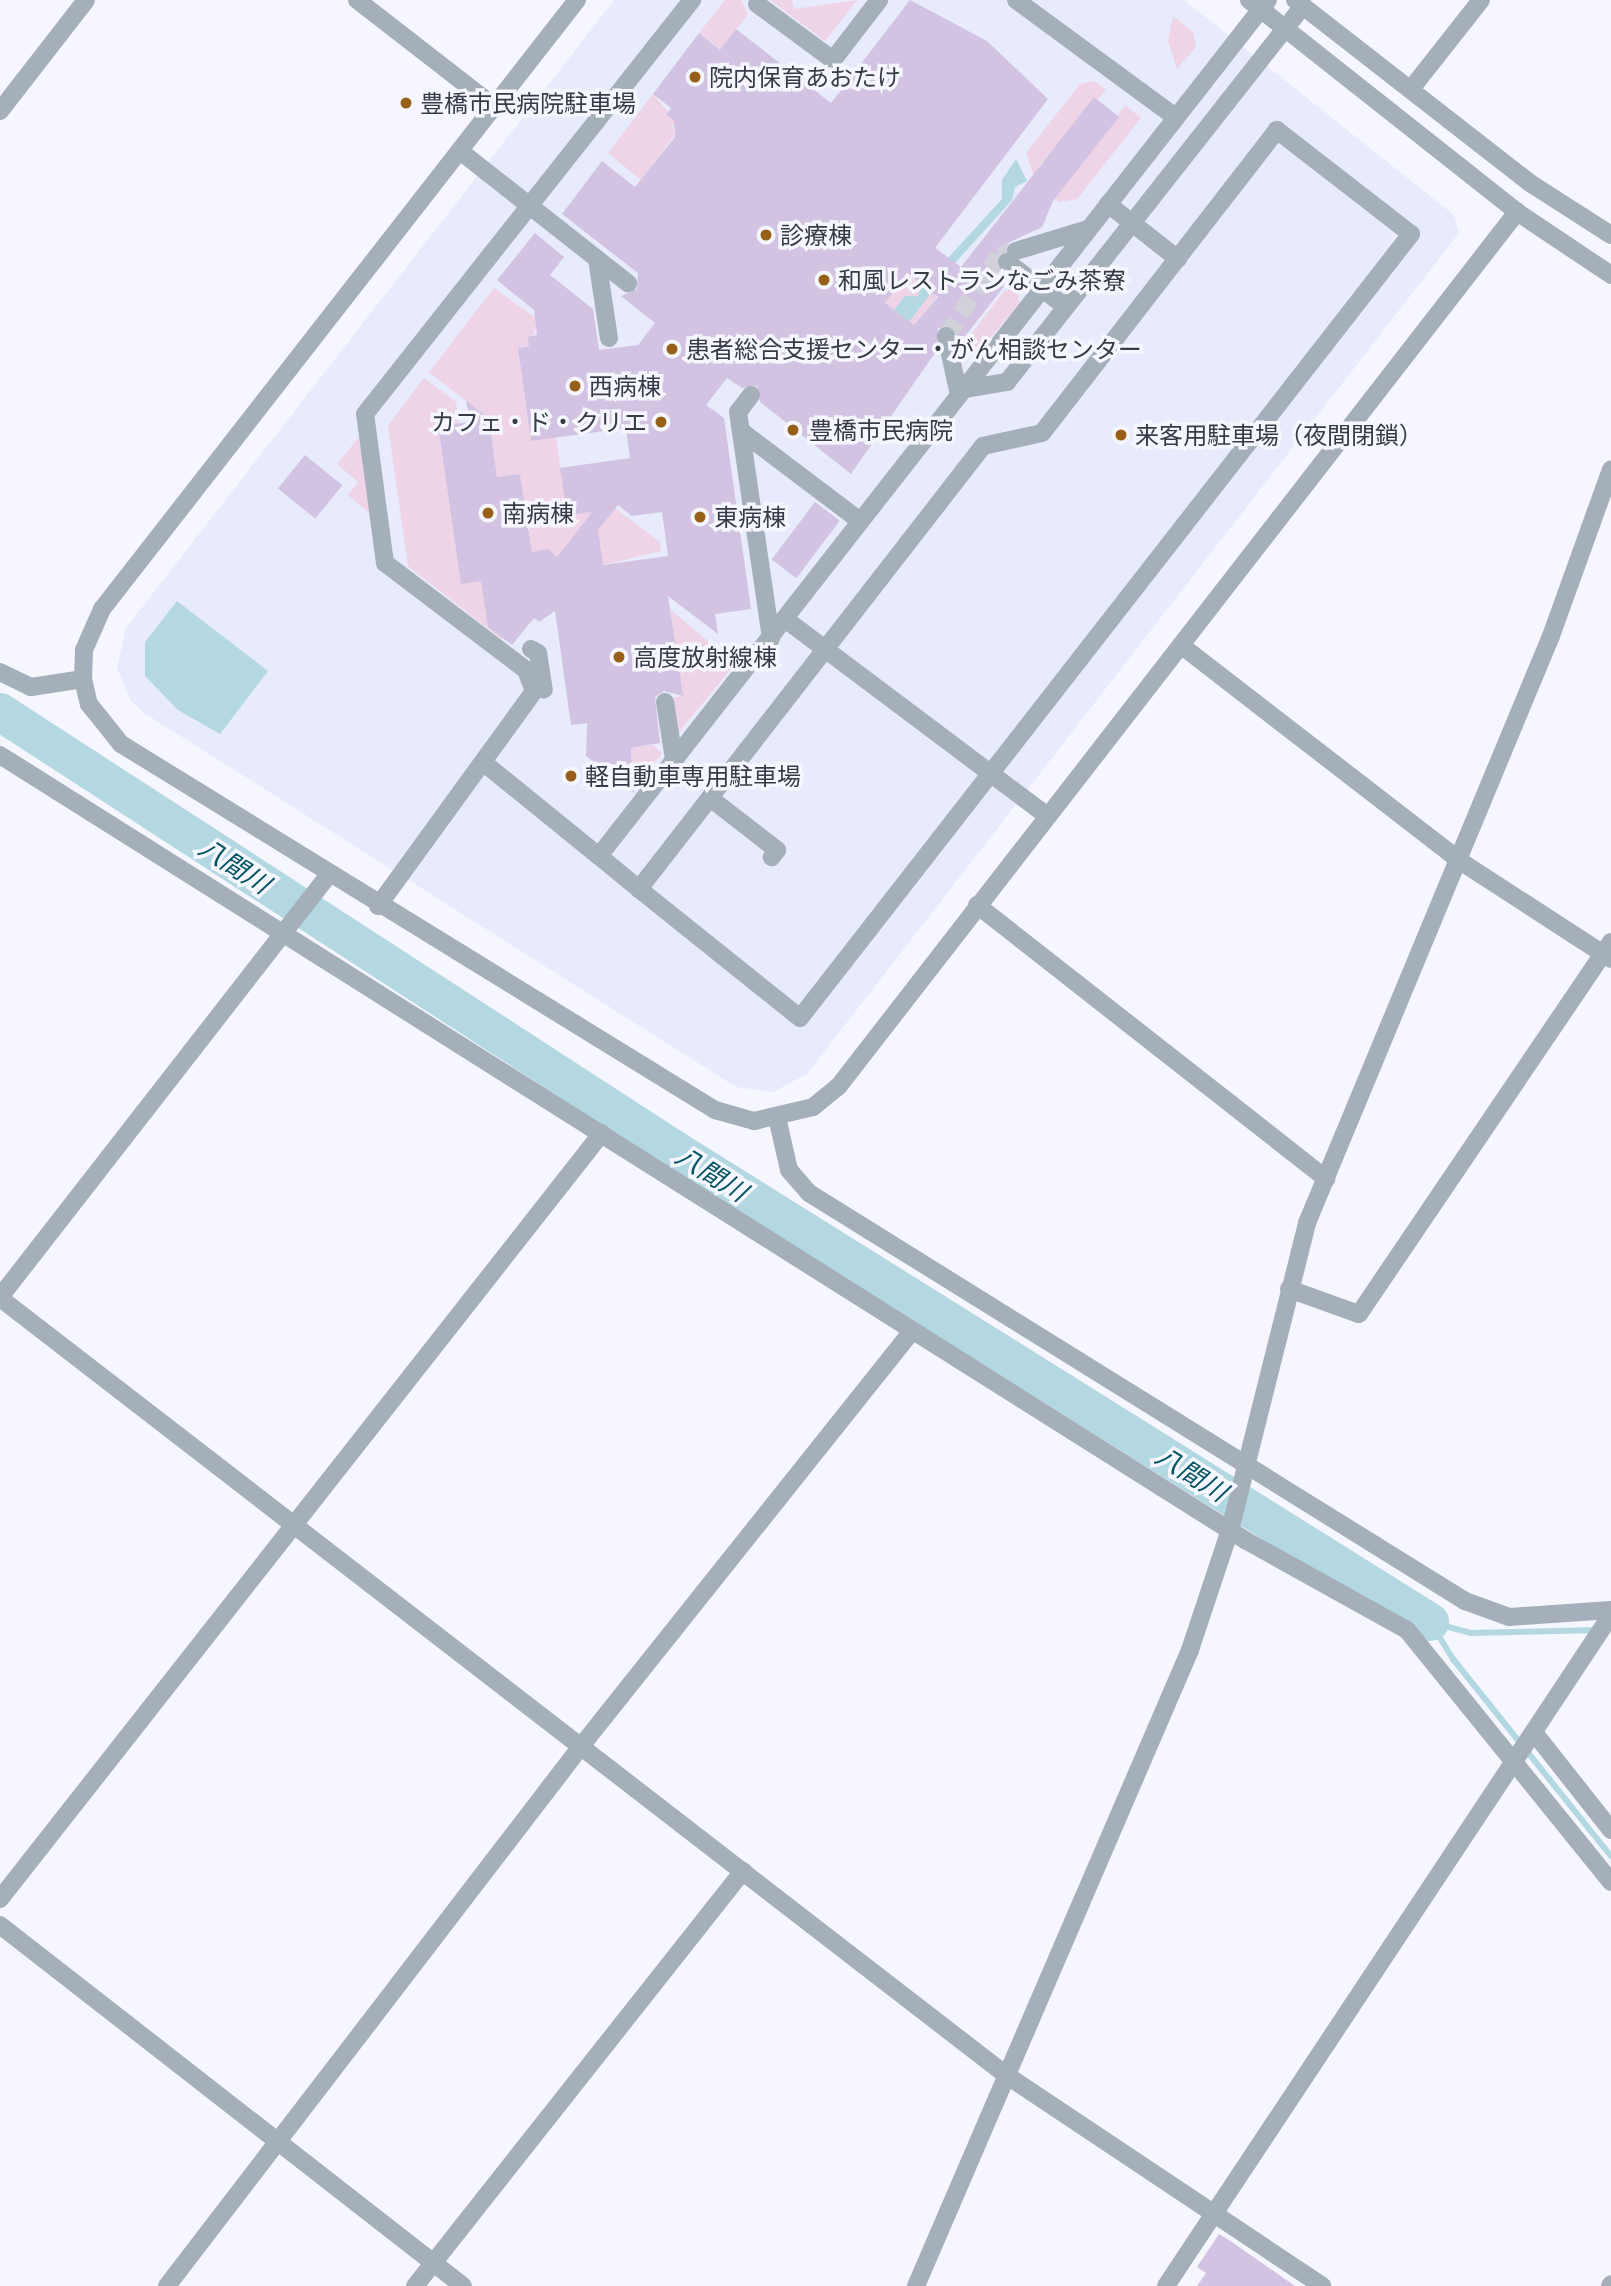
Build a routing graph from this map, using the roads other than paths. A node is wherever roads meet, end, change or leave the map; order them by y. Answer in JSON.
{"nodes":[{"id":1,"x":86,"y":0,"type":"edge"},
{"id":2,"x":356,"y":0,"type":"edge"},
{"id":3,"x":577,"y":0,"type":"edge"},
{"id":4,"x":692,"y":0,"type":"edge"},
{"id":5,"x":879,"y":0,"type":"edge"},
{"id":6,"x":1016,"y":0,"type":"edge"},
{"id":7,"x":1481,"y":0,"type":"edge"},
{"id":8,"x":1259,"y":3,"type":"edge"},
{"id":9,"x":1299,"y":3,"type":"edge"},
{"id":10,"x":757,"y":4,"type":"dead end"},
{"id":11,"x":1284,"y":28,"type":"junction"},
{"id":12,"x":1411,"y":89,"type":"junction"},
{"id":13,"x":495,"y":107,"type":"junction"},
{"id":14,"x":0,"y":111,"type":"edge"},
{"id":15,"x":1175,"y":117,"type":"junction"},
{"id":16,"x":460,"y":151,"type":"junction"},
{"id":17,"x":1108,"y":204,"type":"junction"},
{"id":18,"x":531,"y":205,"type":"junction"},
{"id":19,"x":1517,"y":212,"type":"junction"},
{"id":20,"x":1132,"y":223,"type":"junction"},
{"id":21,"x":1088,"y":229,"type":"junction"},
{"id":22,"x":1611,"y":235,"type":"edge"},
{"id":23,"x":597,"y":259,"type":"junction"},
{"id":24,"x":1178,"y":259,"type":"junction"},
{"id":25,"x":1611,"y":275,"type":"edge"},
{"id":26,"x":628,"y":283,"type":"dead end"},
{"id":27,"x":1041,"y":288,"type":"junction"},
{"id":28,"x":1066,"y":307,"type":"junction"},
{"id":29,"x":946,"y":336,"type":"dead end"},
{"id":30,"x":609,"y":338,"type":"dead end"},
{"id":31,"x":958,"y":390,"type":"junction"},
{"id":32,"x":751,"y":395,"type":"dead end"},
{"id":33,"x":741,"y":431,"type":"junction"},
{"id":34,"x":1611,"y":469,"type":"edge"},
{"id":35,"x":860,"y":521,"type":"junction"},
{"id":36,"x":785,"y":619,"type":"junction"},
{"id":37,"x":771,"y":639,"type":"junction"},
{"id":38,"x":1182,"y":646,"type":"junction"},
{"id":39,"x":825,"y":649,"type":"junction"},
{"id":40,"x":519,"y":665,"type":"junction"},
{"id":41,"x":0,"y":672,"type":"edge"},
{"id":42,"x":83,"y":679,"type":"junction"},
{"id":43,"x":530,"y":702,"type":"junction"},
{"id":44,"x":665,"y":702,"type":"dead end"},
{"id":45,"x":0,"y":755,"type":"edge"},
{"id":46,"x":674,"y":759,"type":"junction"},
{"id":47,"x":484,"y":764,"type":"junction"},
{"id":48,"x":990,"y":773,"type":"junction"},
{"id":49,"x":710,"y":798,"type":"junction"},
{"id":50,"x":1046,"y":815,"type":"junction"},
{"id":51,"x":598,"y":856,"type":"junction"},
{"id":52,"x":772,"y":857,"type":"dead end"},
{"id":53,"x":1460,"y":861,"type":"junction"},
{"id":54,"x":323,"y":882,"type":"junction"},
{"id":55,"x":639,"y":889,"type":"junction"},
{"id":56,"x":977,"y":905,"type":"junction"},
{"id":57,"x":378,"y":906,"type":"junction"},
{"id":58,"x":285,"y":931,"type":"junction"},
{"id":59,"x":1608,"y":951,"type":"edge"},
{"id":60,"x":777,"y":1117,"type":"junction"},
{"id":61,"x":602,"y":1133,"type":"junction"},
{"id":62,"x":1327,"y":1179,"type":"junction"},
{"id":63,"x":1289,"y":1289,"type":"junction"},
{"id":64,"x":0,"y":1297,"type":"edge"},
{"id":65,"x":912,"y":1331,"type":"junction"},
{"id":66,"x":1246,"y":1465,"type":"junction"},
{"id":67,"x":295,"y":1523,"type":"junction"},
{"id":68,"x":1230,"y":1530,"type":"junction"},
{"id":69,"x":1611,"y":1612,"type":"edge"},
{"id":70,"x":1536,"y":1735,"type":"junction"},
{"id":71,"x":582,"y":1745,"type":"junction"},
{"id":72,"x":1516,"y":1765,"type":"junction"},
{"id":73,"x":1611,"y":1830,"type":"edge"},
{"id":74,"x":743,"y":1871,"type":"junction"},
{"id":75,"x":1611,"y":1882,"type":"edge"},
{"id":76,"x":0,"y":1899,"type":"edge"},
{"id":77,"x":0,"y":1925,"type":"edge"},
{"id":78,"x":1006,"y":2075,"type":"junction"},
{"id":79,"x":277,"y":2140,"type":"junction"},
{"id":80,"x":1213,"y":2215,"type":"junction"},
{"id":81,"x":433,"y":2263,"type":"junction"},
{"id":82,"x":167,"y":2286,"type":"edge"},
{"id":83,"x":415,"y":2286,"type":"edge"},
{"id":84,"x":463,"y":2286,"type":"edge"},
{"id":85,"x":916,"y":2286,"type":"edge"},
{"id":86,"x":1166,"y":2286,"type":"edge"},
{"id":87,"x":1322,"y":2286,"type":"edge"}],
"edges":[{"from":1,"to":14,"type":"street"},
{"from":2,"to":13,"type":"street"},
{"from":3,"to":13,"type":"street"},
{"from":4,"to":18,"type":"street"},
{"from":5,"to":10,"type":"street"},
{"from":6,"to":15,"type":"street"},
{"from":7,"to":12,"type":"street"},
{"from":8,"to":11,"type":"street"},
{"from":8,"to":15,"type":"street"},
{"from":9,"to":11,"type":"street"},
{"from":9,"to":12,"type":"street"},
{"from":11,"to":19,"type":"street"},
{"from":11,"to":20,"type":"street"},
{"from":12,"to":22,"type":"street"},
{"from":13,"to":16,"type":"street"},
{"from":15,"to":17,"type":"street"},
{"from":16,"to":18,"type":"street"},
{"from":16,"to":42,"type":"street"},
{"from":17,"to":20,"type":"street"},
{"from":17,"to":21,"type":"street"},
{"from":18,"to":23,"type":"street"},
{"from":18,"to":40,"type":"street"},
{"from":19,"to":25,"type":"street"},
{"from":19,"to":38,"type":"street"},
{"from":20,"to":24,"type":"street"},
{"from":20,"to":28,"type":"street"},
{"from":21,"to":27,"type":"street"},
{"from":21,"to":27,"type":"street"},
{"from":23,"to":26,"type":"street"},
{"from":23,"to":30,"type":"street"},
{"from":24,"to":39,"type":"street"},
{"from":24,"to":48,"type":"street"},
{"from":27,"to":28,"type":"street"},
{"from":27,"to":31,"type":"street"},
{"from":28,"to":31,"type":"street"},
{"from":29,"to":31,"type":"street"},
{"from":31,"to":35,"type":"street"},
{"from":32,"to":33,"type":"street"},
{"from":33,"to":35,"type":"street"},
{"from":33,"to":37,"type":"street"},
{"from":34,"to":53,"type":"street"},
{"from":35,"to":36,"type":"street"},
{"from":36,"to":37,"type":"street"},
{"from":36,"to":39,"type":"street"},
{"from":37,"to":46,"type":"street"},
{"from":38,"to":50,"type":"street"},
{"from":38,"to":53,"type":"street"},
{"from":39,"to":48,"type":"street"},
{"from":39,"to":49,"type":"street"},
{"from":40,"to":43,"type":"street"},
{"from":40,"to":43,"type":"street"},
{"from":41,"to":42,"type":"street"},
{"from":42,"to":54,"type":"street"},
{"from":43,"to":47,"type":"street"},
{"from":44,"to":46,"type":"street"},
{"from":45,"to":58,"type":"street"},
{"from":46,"to":51,"type":"street"},
{"from":47,"to":51,"type":"street"},
{"from":47,"to":57,"type":"street"},
{"from":48,"to":50,"type":"street"},
{"from":48,"to":55,"type":"street"},
{"from":49,"to":52,"type":"street"},
{"from":49,"to":55,"type":"street"},
{"from":50,"to":56,"type":"street"},
{"from":51,"to":55,"type":"street"},
{"from":53,"to":59,"type":"street"},
{"from":53,"to":62,"type":"street"},
{"from":54,"to":57,"type":"street"},
{"from":54,"to":58,"type":"street"},
{"from":56,"to":60,"type":"street"},
{"from":56,"to":62,"type":"street"},
{"from":57,"to":60,"type":"street"},
{"from":58,"to":61,"type":"street"},
{"from":58,"to":64,"type":"street"},
{"from":59,"to":63,"type":"street"},
{"from":60,"to":66,"type":"street"},
{"from":61,"to":65,"type":"street"},
{"from":61,"to":67,"type":"street"},
{"from":62,"to":63,"type":"street"},
{"from":63,"to":66,"type":"street"},
{"from":64,"to":67,"type":"street"},
{"from":65,"to":68,"type":"street"},
{"from":65,"to":71,"type":"street"},
{"from":66,"to":68,"type":"street"},
{"from":66,"to":69,"type":"street"},
{"from":67,"to":71,"type":"street"},
{"from":67,"to":76,"type":"street"},
{"from":68,"to":72,"type":"street"},
{"from":68,"to":78,"type":"street"},
{"from":69,"to":70,"type":"street"},
{"from":70,"to":72,"type":"street"},
{"from":70,"to":73,"type":"street"},
{"from":71,"to":74,"type":"street"},
{"from":71,"to":79,"type":"street"},
{"from":72,"to":75,"type":"street"},
{"from":72,"to":80,"type":"street"},
{"from":74,"to":78,"type":"street"},
{"from":74,"to":81,"type":"street"},
{"from":77,"to":79,"type":"street"},
{"from":78,"to":80,"type":"street"},
{"from":78,"to":85,"type":"street"},
{"from":79,"to":81,"type":"street"},
{"from":79,"to":82,"type":"street"},
{"from":80,"to":86,"type":"street"},
{"from":80,"to":87,"type":"street"},
{"from":81,"to":83,"type":"street"},
{"from":81,"to":84,"type":"street"}]}
